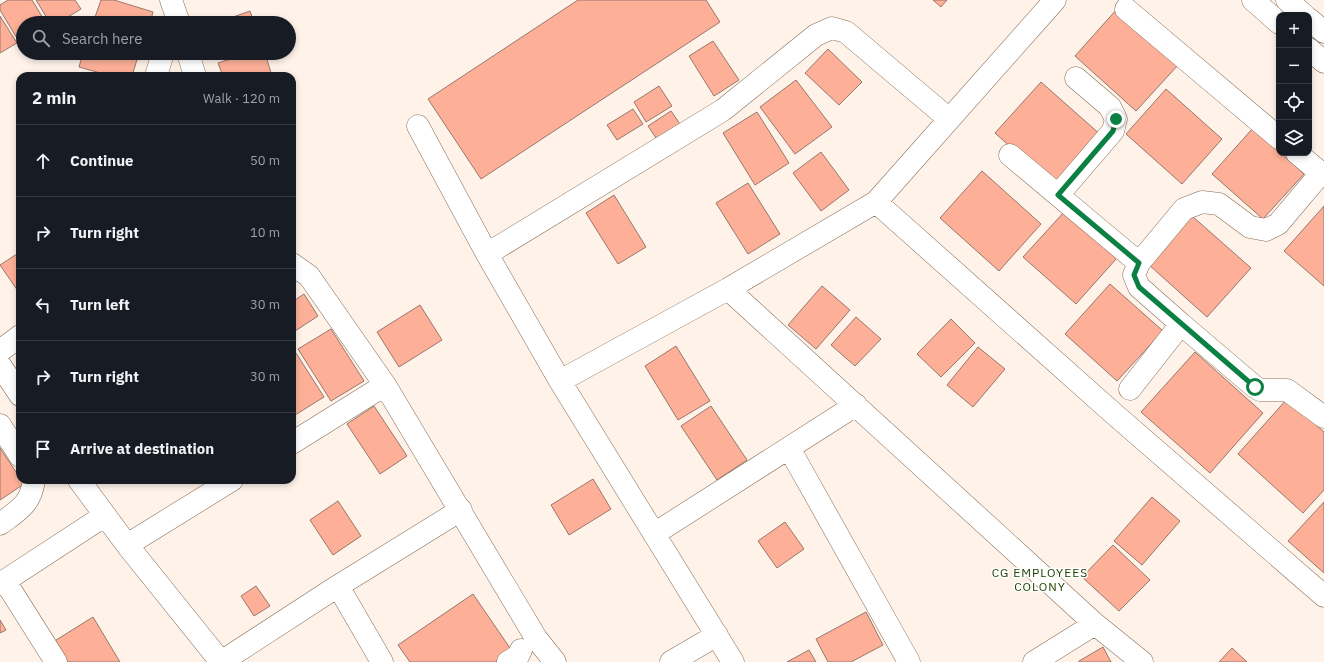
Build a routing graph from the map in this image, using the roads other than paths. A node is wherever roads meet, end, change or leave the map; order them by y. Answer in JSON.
{"nodes":[{"id":1,"x":1055,"y":0,"type":"edge"},
{"id":2,"x":1253,"y":0,"type":"edge"},
{"id":3,"x":1287,"y":0,"type":"edge"},
{"id":4,"x":1126,"y":9,"type":"dead end"},
{"id":5,"x":1301,"y":12,"type":"edge"},
{"id":6,"x":1276,"y":20,"type":"edge"},
{"id":7,"x":1312,"y":22,"type":"edge"},
{"id":8,"x":1324,"y":32,"type":"edge"},
{"id":9,"x":1312,"y":51,"type":"edge"},
{"id":10,"x":161,"y":60,"type":"edge"},
{"id":11,"x":190,"y":60,"type":"edge"},
{"id":12,"x":1324,"y":62,"type":"edge"},
{"id":13,"x":157,"y":72,"type":"edge"},
{"id":14,"x":194,"y":72,"type":"edge"},
{"id":15,"x":1076,"y":78,"type":"dead end"},
{"id":16,"x":949,"y":119,"type":"junction"},
{"id":17,"x":418,"y":126,"type":"dead end"},
{"id":18,"x":1276,"y":135,"type":"edge"},
{"id":19,"x":1010,"y":155,"type":"dead end"},
{"id":20,"x":1301,"y":156,"type":"edge"},
{"id":21,"x":1322,"y":174,"type":"edge"},
{"id":22,"x":1058,"y":195,"type":"junction"},
{"id":23,"x":876,"y":202,"type":"junction"},
{"id":24,"x":487,"y":254,"type":"junction"},
{"id":25,"x":1139,"y":263,"type":"junction"},
{"id":26,"x":296,"y":267,"type":"edge"},
{"id":27,"x":728,"y":289,"type":"junction"},
{"id":28,"x":1181,"y":324,"type":"junction"},
{"id":29,"x":16,"y":339,"type":"edge"},
{"id":30,"x":0,"y":351,"type":"edge"},
{"id":31,"x":0,"y":366,"type":"edge"},
{"id":32,"x":560,"y":381,"type":"junction"},
{"id":33,"x":385,"y":385,"type":"junction"},
{"id":34,"x":16,"y":389,"type":"edge"},
{"id":35,"x":1130,"y":389,"type":"dead end"},
{"id":36,"x":856,"y":405,"type":"junction"},
{"id":37,"x":1324,"y":417,"type":"edge"},
{"id":38,"x":0,"y":425,"type":"edge"},
{"id":39,"x":296,"y":441,"type":"edge"},
{"id":40,"x":789,"y":448,"type":"junction"},
{"id":41,"x":16,"y":450,"type":"edge"},
{"id":42,"x":34,"y":484,"type":"edge"},
{"id":43,"x":82,"y":484,"type":"edge"},
{"id":44,"x":226,"y":484,"type":"edge"},
{"id":45,"x":461,"y":510,"type":"junction"},
{"id":46,"x":104,"y":516,"type":"junction"},
{"id":47,"x":0,"y":524,"type":"edge"},
{"id":48,"x":654,"y":534,"type":"junction"},
{"id":49,"x":127,"y":545,"type":"junction"},
{"id":50,"x":3,"y":583,"type":"edge"},
{"id":51,"x":338,"y":586,"type":"junction"},
{"id":52,"x":1324,"y":596,"type":"edge"},
{"id":53,"x":1094,"y":624,"type":"junction"},
{"id":54,"x":717,"y":635,"type":"junction"},
{"id":55,"x":56,"y":662,"type":"edge"},
{"id":56,"x":221,"y":662,"type":"edge"},
{"id":57,"x":382,"y":662,"type":"edge"},
{"id":58,"x":554,"y":662,"type":"edge"},
{"id":59,"x":671,"y":662,"type":"edge"},
{"id":60,"x":733,"y":662,"type":"edge"},
{"id":61,"x":910,"y":662,"type":"edge"},
{"id":62,"x":1034,"y":662,"type":"edge"},
{"id":63,"x":1142,"y":662,"type":"edge"}],
"edges":[{"from":1,"to":16,"type":"street"},
{"from":2,"to":6,"type":"street"},
{"from":3,"to":5,"type":"street"},
{"from":4,"to":18,"type":"street"},
{"from":7,"to":8,"type":"street"},
{"from":9,"to":12,"type":"street"},
{"from":10,"to":13,"type":"street"},
{"from":11,"to":14,"type":"street"},
{"from":15,"to":22,"type":"street"},
{"from":16,"to":23,"type":"street"},
{"from":16,"to":24,"type":"street"},
{"from":17,"to":24,"type":"street"},
{"from":19,"to":22,"type":"street"},
{"from":20,"to":21,"type":"street"},
{"from":21,"to":25,"type":"street"},
{"from":22,"to":25,"type":"street"},
{"from":23,"to":27,"type":"street"},
{"from":23,"to":52,"type":"street"},
{"from":24,"to":32,"type":"street"},
{"from":25,"to":28,"type":"street"},
{"from":26,"to":33,"type":"street"},
{"from":27,"to":32,"type":"street"},
{"from":27,"to":36,"type":"street"},
{"from":28,"to":35,"type":"street"},
{"from":28,"to":37,"type":"street"},
{"from":29,"to":30,"type":"street"},
{"from":31,"to":34,"type":"street"},
{"from":32,"to":48,"type":"street"},
{"from":33,"to":39,"type":"street"},
{"from":33,"to":45,"type":"street"},
{"from":36,"to":40,"type":"street"},
{"from":36,"to":53,"type":"street"},
{"from":38,"to":41,"type":"street"},
{"from":40,"to":48,"type":"street"},
{"from":40,"to":61,"type":"street"},
{"from":42,"to":47,"type":"street"},
{"from":43,"to":46,"type":"street"},
{"from":44,"to":49,"type":"street"},
{"from":45,"to":51,"type":"street"},
{"from":45,"to":58,"type":"street"},
{"from":46,"to":49,"type":"street"},
{"from":46,"to":50,"type":"street"},
{"from":48,"to":54,"type":"street"},
{"from":49,"to":56,"type":"street"},
{"from":50,"to":55,"type":"street"},
{"from":51,"to":56,"type":"street"},
{"from":51,"to":57,"type":"street"},
{"from":53,"to":62,"type":"street"},
{"from":53,"to":63,"type":"street"},
{"from":54,"to":59,"type":"street"},
{"from":54,"to":60,"type":"street"}]}
